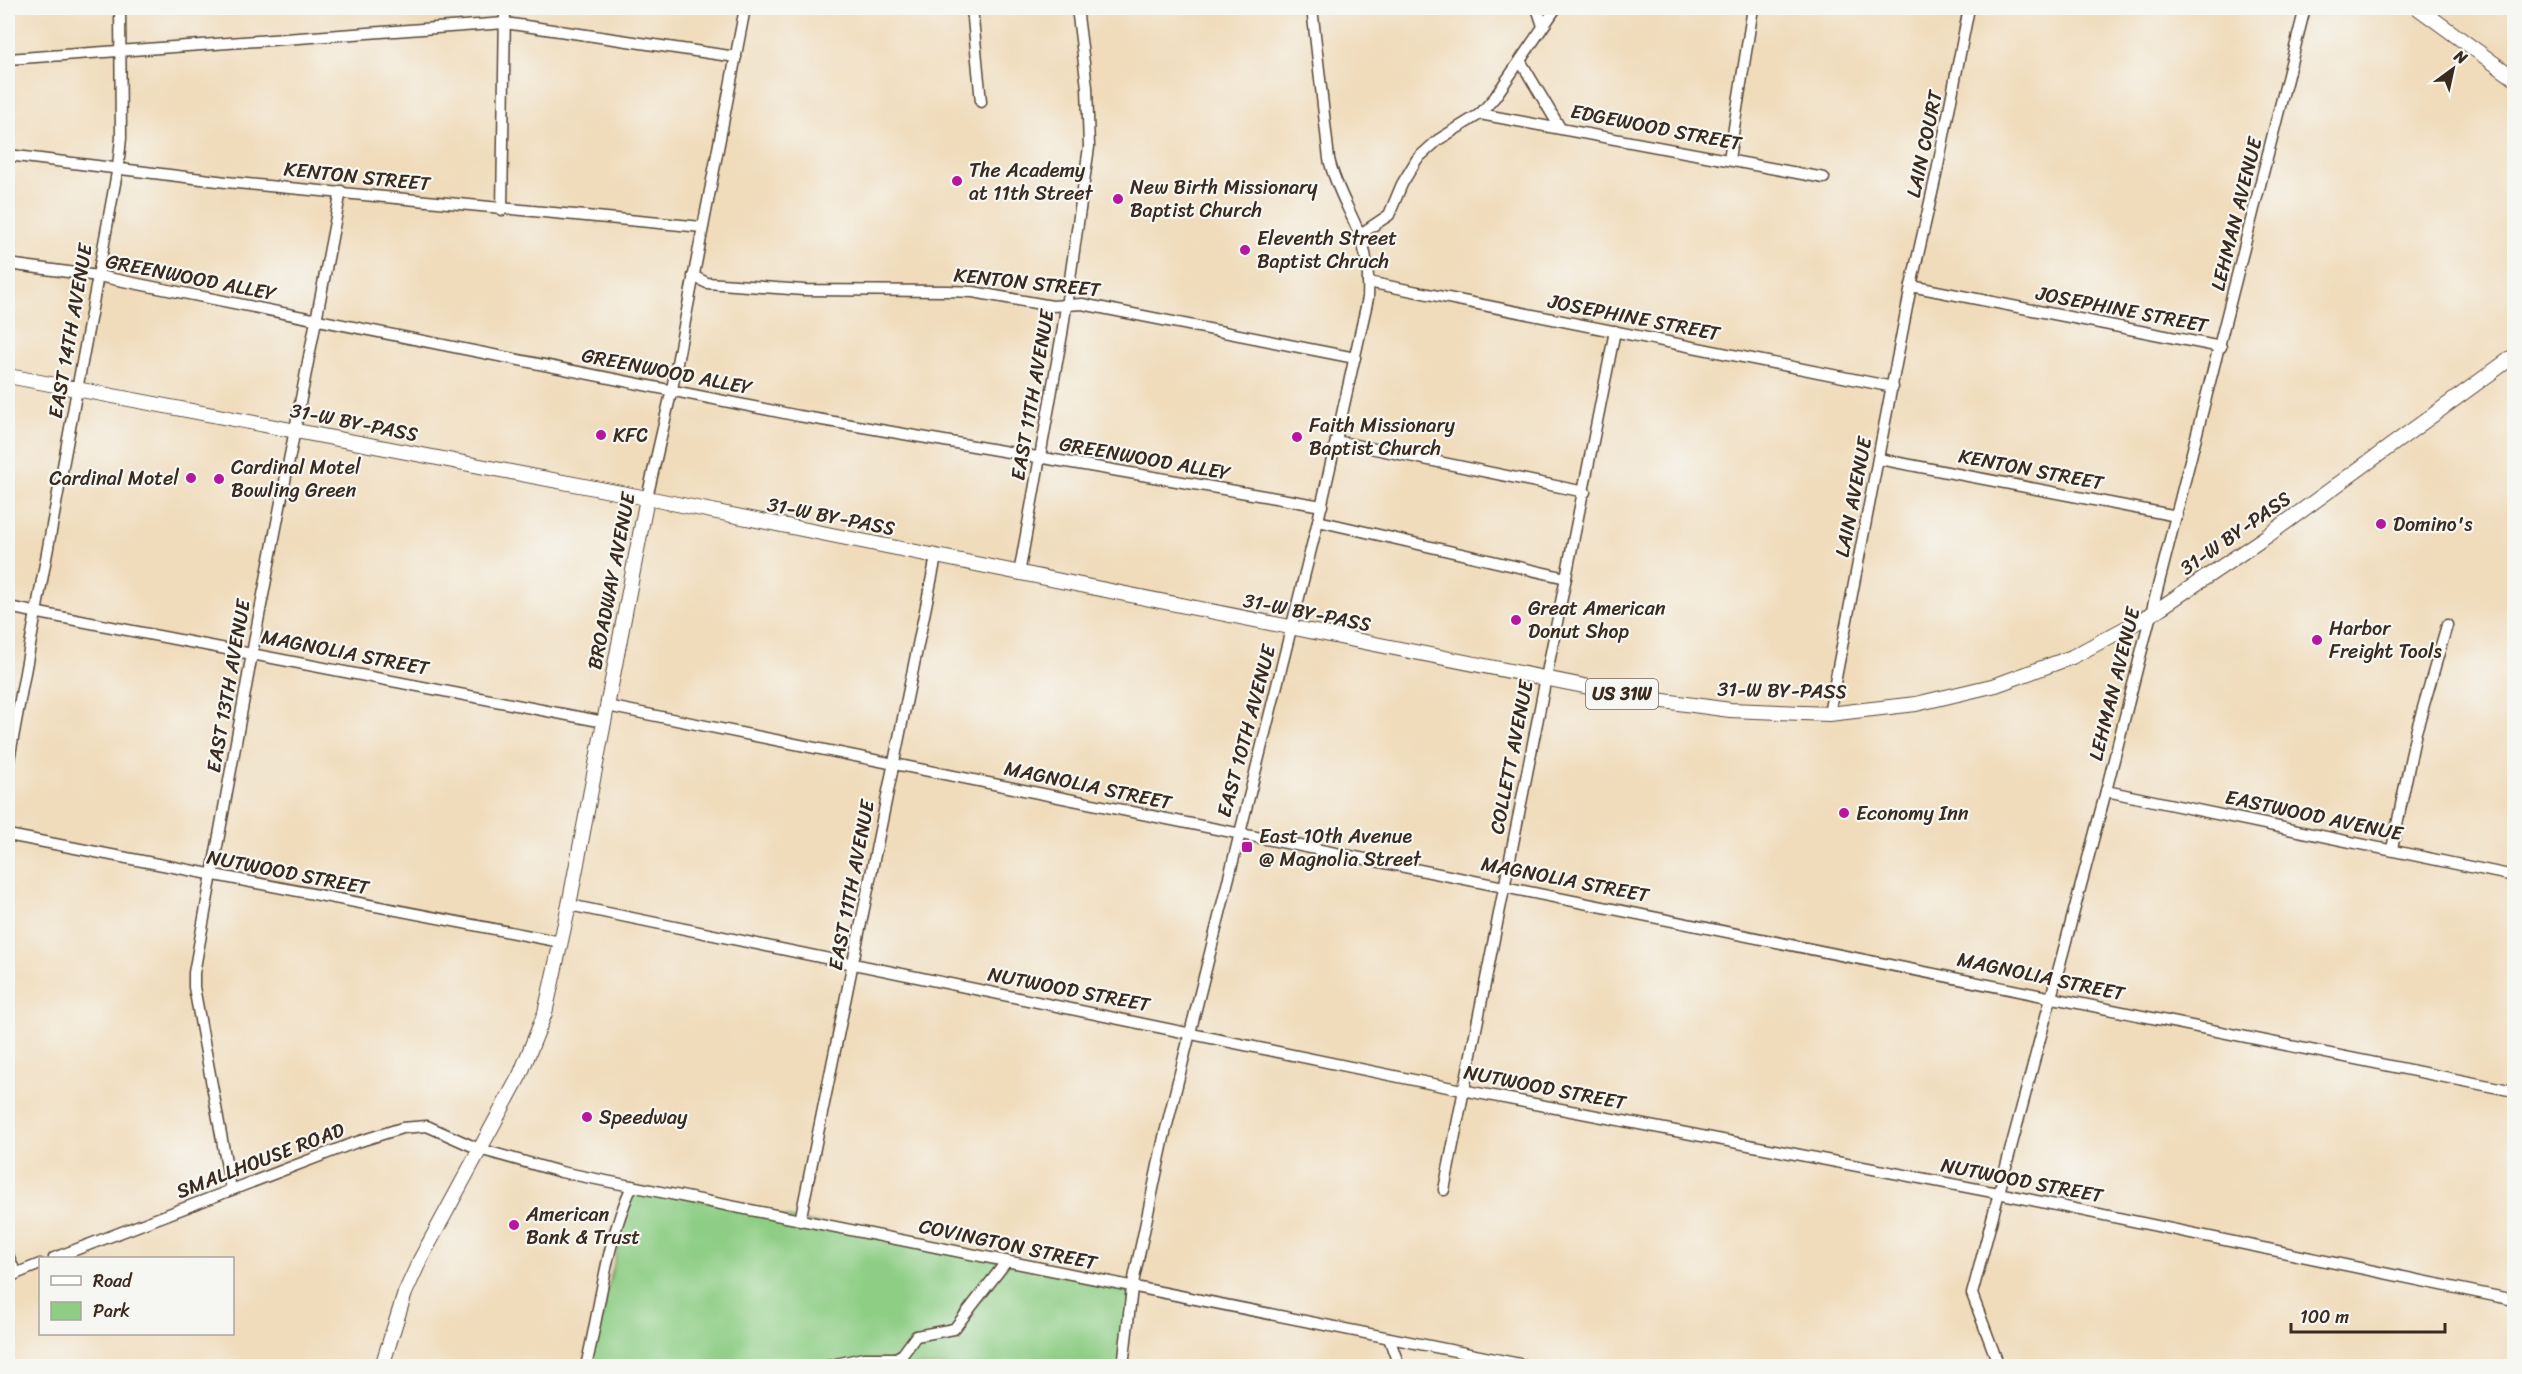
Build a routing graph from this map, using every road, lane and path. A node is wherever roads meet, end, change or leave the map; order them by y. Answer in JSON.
{"nodes":[{"id":1,"x":120,"y":8,"type":"edge"},
{"id":2,"x":505,"y":8,"type":"edge"},
{"id":3,"x":745,"y":8,"type":"edge"},
{"id":4,"x":972,"y":8,"type":"edge"},
{"id":5,"x":1077,"y":8,"type":"edge"},
{"id":6,"x":1312,"y":8,"type":"edge"},
{"id":7,"x":1538,"y":8,"type":"edge"},
{"id":8,"x":1556,"y":8,"type":"edge"},
{"id":9,"x":1753,"y":8,"type":"edge"},
{"id":10,"x":1969,"y":8,"type":"edge"},
{"id":11,"x":2306,"y":8,"type":"edge"},
{"id":12,"x":2418,"y":8,"type":"edge"},
{"id":13,"x":505,"y":23,"type":"junction"},
{"id":14,"x":1543,"y":26,"type":"junction"},
{"id":15,"x":120,"y":49,"type":"junction"},
{"id":16,"x":736,"y":57,"type":"junction"},
{"id":17,"x":8,"y":59,"type":"edge"},
{"id":18,"x":1521,"y":62,"type":"junction"},
{"id":19,"x":2514,"y":78,"type":"edge"},
{"id":20,"x":981,"y":102,"type":"dead end"},
{"id":21,"x":1480,"y":114,"type":"junction"},
{"id":22,"x":1559,"y":126,"type":"junction"},
{"id":23,"x":8,"y":156,"type":"edge"},
{"id":24,"x":1729,"y":159,"type":"junction"},
{"id":25,"x":118,"y":167,"type":"junction"},
{"id":26,"x":1824,"y":178,"type":"dead end"},
{"id":27,"x":341,"y":191,"type":"junction"},
{"id":28,"x":502,"y":210,"type":"junction"},
{"id":29,"x":702,"y":227,"type":"junction"},
{"id":30,"x":1359,"y":235,"type":"junction"},
{"id":31,"x":8,"y":264,"type":"edge"},
{"id":32,"x":98,"y":276,"type":"junction"},
{"id":33,"x":693,"y":276,"type":"junction"},
{"id":34,"x":1368,"y":282,"type":"junction"},
{"id":35,"x":1911,"y":286,"type":"junction"},
{"id":36,"x":1066,"y":306,"type":"junction"},
{"id":37,"x":316,"y":321,"type":"junction"},
{"id":38,"x":1615,"y":331,"type":"junction"},
{"id":39,"x":2221,"y":347,"type":"junction"},
{"id":40,"x":2514,"y":356,"type":"edge"},
{"id":41,"x":1355,"y":358,"type":"junction"},
{"id":42,"x":8,"y":376,"type":"edge"},
{"id":43,"x":1893,"y":387,"type":"junction"},
{"id":44,"x":78,"y":389,"type":"junction"},
{"id":45,"x":672,"y":389,"type":"junction"},
{"id":46,"x":295,"y":431,"type":"junction"},
{"id":47,"x":1336,"y":441,"type":"junction"},
{"id":48,"x":1040,"y":458,"type":"junction"},
{"id":49,"x":1879,"y":459,"type":"junction"},
{"id":50,"x":1585,"y":492,"type":"junction"},
{"id":51,"x":647,"y":498,"type":"junction"},
{"id":52,"x":1322,"y":506,"type":"junction"},
{"id":53,"x":2177,"y":516,"type":"junction"},
{"id":54,"x":1318,"y":521,"type":"junction"},
{"id":55,"x":936,"y":557,"type":"junction"},
{"id":56,"x":1019,"y":574,"type":"junction"},
{"id":57,"x":1566,"y":578,"type":"junction"},
{"id":58,"x":8,"y":607,"type":"edge"},
{"id":59,"x":35,"y":612,"type":"junction"},
{"id":60,"x":2150,"y":615,"type":"junction"},
{"id":61,"x":2447,"y":625,"type":"dead end"},
{"id":62,"x":1291,"y":629,"type":"junction"},
{"id":63,"x":253,"y":653,"type":"junction"},
{"id":64,"x":1545,"y":678,"type":"junction"},
{"id":65,"x":607,"y":706,"type":"junction"},
{"id":66,"x":1829,"y":714,"type":"junction"},
{"id":67,"x":604,"y":722,"type":"junction"},
{"id":68,"x":893,"y":764,"type":"junction"},
{"id":69,"x":8,"y":765,"type":"edge"},
{"id":70,"x":2106,"y":791,"type":"junction"},
{"id":71,"x":1238,"y":834,"type":"junction"},
{"id":72,"x":8,"y":835,"type":"edge"},
{"id":73,"x":2392,"y":849,"type":"junction"},
{"id":74,"x":212,"y":876,"type":"junction"},
{"id":75,"x":2514,"y":876,"type":"edge"},
{"id":76,"x":1504,"y":885,"type":"junction"},
{"id":77,"x":569,"y":906,"type":"junction"},
{"id":78,"x":561,"y":942,"type":"junction"},
{"id":79,"x":854,"y":964,"type":"junction"},
{"id":80,"x":2050,"y":996,"type":"junction"},
{"id":81,"x":1188,"y":1032,"type":"junction"},
{"id":82,"x":1462,"y":1090,"type":"junction"},
{"id":83,"x":2514,"y":1091,"type":"edge"},
{"id":84,"x":480,"y":1149,"type":"junction"},
{"id":85,"x":632,"y":1186,"type":"junction"},
{"id":86,"x":231,"y":1189,"type":"junction"},
{"id":87,"x":1444,"y":1190,"type":"dead end"},
{"id":88,"x":1998,"y":1193,"type":"junction"},
{"id":89,"x":800,"y":1221,"type":"junction"},
{"id":90,"x":8,"y":1255,"type":"edge"},
{"id":91,"x":57,"y":1257,"type":"edge"},
{"id":92,"x":1006,"y":1262,"type":"junction"},
{"id":93,"x":39,"y":1264,"type":"edge"},
{"id":94,"x":12,"y":1275,"type":"edge"},
{"id":95,"x":1132,"y":1288,"type":"junction"},
{"id":96,"x":2514,"y":1300,"type":"edge"},
{"id":97,"x":1389,"y":1338,"type":"junction"},
{"id":98,"x":382,"y":1366,"type":"edge"},
{"id":99,"x":586,"y":1366,"type":"edge"},
{"id":100,"x":827,"y":1366,"type":"edge"},
{"id":101,"x":1124,"y":1366,"type":"edge"},
{"id":102,"x":1399,"y":1366,"type":"edge"},
{"id":103,"x":1530,"y":1366,"type":"edge"},
{"id":104,"x":1999,"y":1366,"type":"edge"}],
"edges":[{"from":1,"to":15,"type":"street","name":"EAST 14TH AVENUE"},
{"from":2,"to":13,"type":"street"},
{"from":3,"to":16,"type":"street","name":"BROADWAY AVENUE"},
{"from":4,"to":20,"type":"street"},
{"from":5,"to":36,"type":"street","name":"EAST 11TH AVENUE"},
{"from":6,"to":30,"type":"street","name":"EAST 10TH AVENUE"},
{"from":7,"to":14,"type":"street"},
{"from":8,"to":14,"type":"street"},
{"from":9,"to":24,"type":"street"},
{"from":10,"to":35,"type":"street","name":"LAIN COURT"},
{"from":11,"to":39,"type":"street","name":"LEHMAN AVENUE"},
{"from":12,"to":19,"type":"main road"},
{"from":13,"to":15,"type":"street"},
{"from":13,"to":16,"type":"street"},
{"from":13,"to":28,"type":"street"},
{"from":14,"to":18,"type":"street"},
{"from":15,"to":17,"type":"street"},
{"from":15,"to":25,"type":"street","name":"EAST 14TH AVENUE"},
{"from":16,"to":29,"type":"street","name":"BROADWAY AVENUE"},
{"from":18,"to":21,"type":"street"},
{"from":18,"to":22,"type":"street"},
{"from":21,"to":22,"type":"street","name":"EDGEWOOD STREET"},
{"from":21,"to":30,"type":"street"},
{"from":22,"to":24,"type":"street","name":"EDGEWOOD STREET"},
{"from":23,"to":25,"type":"street","name":"KENTON STREET"},
{"from":24,"to":26,"type":"street","name":"EDGEWOOD STREET"},
{"from":25,"to":27,"type":"street","name":"KENTON STREET"},
{"from":25,"to":32,"type":"street","name":"EAST 14TH AVENUE"},
{"from":27,"to":28,"type":"street","name":"KENTON STREET"},
{"from":27,"to":37,"type":"street","name":"EAST 13TH AVENUE"},
{"from":28,"to":29,"type":"street","name":"KENTON STREET"},
{"from":29,"to":33,"type":"street","name":"BROADWAY AVENUE"},
{"from":30,"to":34,"type":"street","name":"EAST 10TH AVENUE"},
{"from":31,"to":32,"type":"street","name":"GREENWOOD ALLEY"},
{"from":32,"to":37,"type":"street","name":"GREENWOOD ALLEY"},
{"from":32,"to":44,"type":"street","name":"EAST 14TH AVENUE"},
{"from":33,"to":36,"type":"street","name":"KENTON STREET"},
{"from":33,"to":45,"type":"street","name":"BROADWAY AVENUE"},
{"from":34,"to":38,"type":"street","name":"JOSEPHINE STREET"},
{"from":34,"to":41,"type":"street","name":"EAST 10TH AVENUE"},
{"from":35,"to":39,"type":"street","name":"JOSEPHINE STREET"},
{"from":35,"to":43,"type":"street","name":"LAIN AVENUE"},
{"from":36,"to":41,"type":"street","name":"KENTON STREET"},
{"from":36,"to":48,"type":"street","name":"EAST 11TH AVENUE"},
{"from":37,"to":45,"type":"street","name":"GREENWOOD ALLEY"},
{"from":37,"to":46,"type":"street","name":"EAST 13TH AVENUE"},
{"from":38,"to":43,"type":"street","name":"JOSEPHINE STREET"},
{"from":38,"to":50,"type":"street","name":"COLLETT AVENUE"},
{"from":39,"to":53,"type":"street","name":"LEHMAN AVENUE"},
{"from":40,"to":60,"type":"main road","name":"31-W BY-PASS","number":"US 31W"},
{"from":41,"to":47,"type":"street","name":"EAST 10TH AVENUE"},
{"from":42,"to":44,"type":"main road","name":"31-W BY-PASS","number":"US 31W"},
{"from":43,"to":49,"type":"street","name":"LAIN AVENUE"},
{"from":44,"to":46,"type":"main road","name":"31-W BY-PASS","number":"US 31W"},
{"from":44,"to":59,"type":"street","name":"EAST 14TH AVENUE"},
{"from":45,"to":48,"type":"street","name":"GREENWOOD ALLEY"},
{"from":45,"to":51,"type":"street","name":"BROADWAY AVENUE"},
{"from":46,"to":51,"type":"main road","name":"31-W BY-PASS","number":"US 31W"},
{"from":46,"to":63,"type":"street","name":"EAST 13TH AVENUE"},
{"from":47,"to":50,"type":"street"},
{"from":47,"to":52,"type":"street","name":"EAST 10TH AVENUE"},
{"from":48,"to":52,"type":"street","name":"GREENWOOD ALLEY"},
{"from":48,"to":56,"type":"street","name":"EAST 11TH AVENUE"},
{"from":49,"to":53,"type":"street","name":"KENTON STREET"},
{"from":49,"to":66,"type":"street","name":"LAIN AVENUE"},
{"from":50,"to":57,"type":"street","name":"COLLETT AVENUE"},
{"from":51,"to":55,"type":"main road","name":"31-W BY-PASS","number":"US 31W"},
{"from":51,"to":65,"type":"main road","name":"BROADWAY AVENUE"},
{"from":52,"to":54,"type":"street","name":"EAST 10TH AVENUE"},
{"from":53,"to":60,"type":"street","name":"LEHMAN AVENUE"},
{"from":54,"to":57,"type":"street"},
{"from":54,"to":62,"type":"street","name":"EAST 10TH AVENUE"},
{"from":55,"to":56,"type":"main road","name":"31-W BY-PASS","number":"US 31W"},
{"from":55,"to":68,"type":"street","name":"EAST 11TH AVENUE"},
{"from":56,"to":62,"type":"main road","name":"31-W BY-PASS","number":"US 31W"},
{"from":57,"to":64,"type":"street","name":"COLLETT AVENUE"},
{"from":58,"to":59,"type":"street","name":"MAGNOLIA STREET"},
{"from":59,"to":63,"type":"street","name":"MAGNOLIA STREET"},
{"from":59,"to":69,"type":"street","name":"EAST 14TH AVENUE"},
{"from":60,"to":66,"type":"main road","name":"31-W BY-PASS","number":"US 31W"},
{"from":60,"to":70,"type":"street","name":"LEHMAN AVENUE"},
{"from":61,"to":73,"type":"street"},
{"from":62,"to":64,"type":"main road","name":"31-W BY-PASS","number":"US 31W"},
{"from":62,"to":71,"type":"street","name":"EAST 10TH AVENUE"},
{"from":63,"to":67,"type":"street","name":"MAGNOLIA STREET"},
{"from":63,"to":74,"type":"street","name":"EAST 13TH AVENUE"},
{"from":64,"to":66,"type":"main road","name":"31-W BY-PASS","number":"US 31W"},
{"from":64,"to":76,"type":"street","name":"COLLETT AVENUE"},
{"from":65,"to":67,"type":"main road","name":"BROADWAY AVENUE"},
{"from":65,"to":68,"type":"street","name":"MAGNOLIA STREET"},
{"from":67,"to":77,"type":"main road","name":"BROADWAY AVENUE"},
{"from":68,"to":71,"type":"street","name":"MAGNOLIA STREET"},
{"from":68,"to":79,"type":"street","name":"EAST 11TH AVENUE"},
{"from":70,"to":73,"type":"street","name":"EASTWOOD AVENUE"},
{"from":70,"to":80,"type":"street","name":"LEHMAN AVENUE"},
{"from":71,"to":76,"type":"street","name":"MAGNOLIA STREET"},
{"from":71,"to":81,"type":"street","name":"EAST 10TH AVENUE"},
{"from":72,"to":74,"type":"street","name":"NUTWOOD STREET"},
{"from":73,"to":75,"type":"street","name":"EASTWOOD AVENUE"},
{"from":74,"to":78,"type":"street","name":"NUTWOOD STREET"},
{"from":74,"to":86,"type":"street","name":"EAST 13TH AVENUE"},
{"from":76,"to":80,"type":"street","name":"MAGNOLIA STREET"},
{"from":76,"to":82,"type":"street","name":"COLLETT AVENUE"},
{"from":77,"to":78,"type":"main road","name":"BROADWAY AVENUE"},
{"from":77,"to":79,"type":"street","name":"NUTWOOD STREET"},
{"from":78,"to":84,"type":"main road","name":"BROADWAY AVENUE"},
{"from":79,"to":81,"type":"street","name":"NUTWOOD STREET"},
{"from":79,"to":89,"type":"street","name":"EAST 11TH AVENUE"},
{"from":80,"to":83,"type":"street","name":"MAGNOLIA STREET"},
{"from":80,"to":88,"type":"street","name":"LEHMAN AVENUE"},
{"from":81,"to":82,"type":"street","name":"NUTWOOD STREET"},
{"from":81,"to":95,"type":"street","name":"EAST 10TH AVENUE"},
{"from":82,"to":87,"type":"street","name":"COLLETT AVENUE"},
{"from":82,"to":88,"type":"street","name":"NUTWOOD STREET"},
{"from":84,"to":85,"type":"street","name":"COVINGTON STREET"},
{"from":84,"to":86,"type":"street","name":"SMALLHOUSE ROAD"},
{"from":84,"to":98,"type":"main road","name":"BROADWAY AVENUE"},
{"from":85,"to":89,"type":"street","name":"COVINGTON STREET"},
{"from":85,"to":99,"type":"street"},
{"from":86,"to":91,"type":"street","name":"SMALLHOUSE ROAD"},
{"from":88,"to":96,"type":"street","name":"NUTWOOD STREET"},
{"from":88,"to":104,"type":"street","name":"LEHMAN AVENUE"},
{"from":89,"to":92,"type":"street","name":"COVINGTON STREET"},
{"from":90,"to":94,"type":"street"},
{"from":92,"to":95,"type":"street","name":"COVINGTON STREET"},
{"from":92,"to":100,"type":"street"},
{"from":93,"to":94,"type":"street"},
{"from":95,"to":97,"type":"street","name":"COVINGTON STREET"},
{"from":95,"to":101,"type":"street","name":"EAST 10TH AVENUE"},
{"from":97,"to":102,"type":"street"},
{"from":97,"to":103,"type":"street","name":"COVINGTON STREET"}]}
